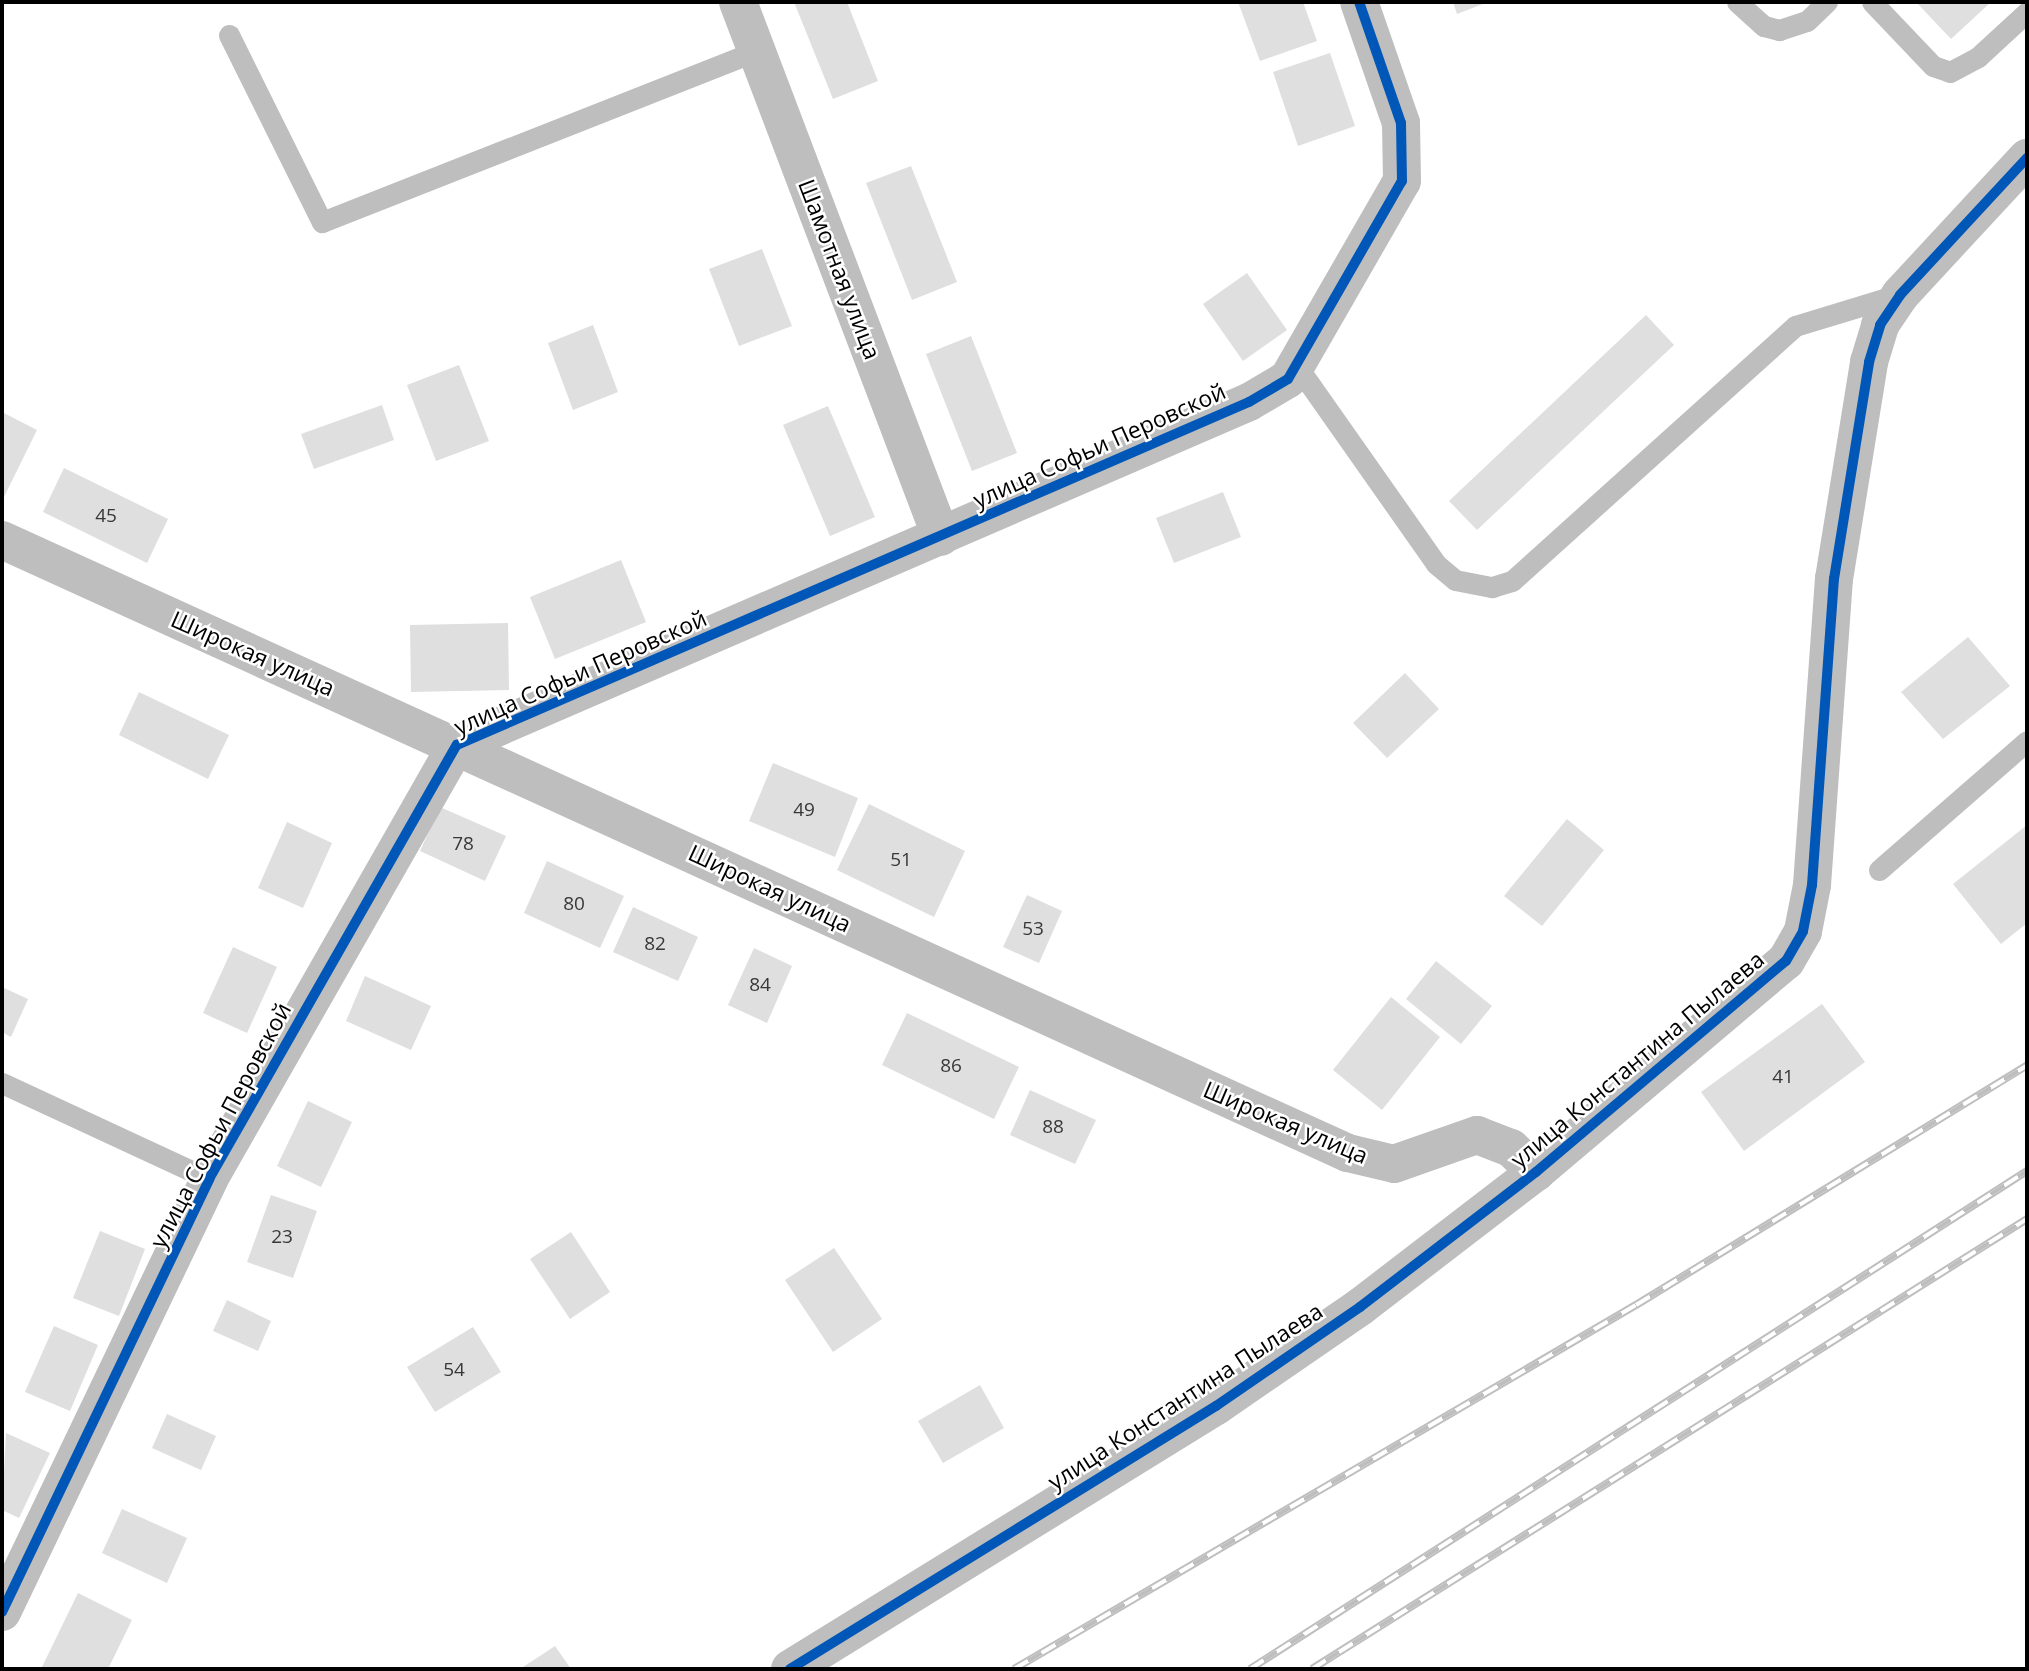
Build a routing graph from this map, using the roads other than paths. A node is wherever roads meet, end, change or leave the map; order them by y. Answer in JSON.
{"nodes":[{"id":1,"x":738,"y":2,"type":"edge"},
{"id":2,"x":1359,"y":2,"type":"edge"},
{"id":3,"x":1737,"y":2,"type":"edge"},
{"id":4,"x":1827,"y":2,"type":"edge"},
{"id":5,"x":1872,"y":2,"type":"edge"},
{"id":6,"x":2027,"y":12,"type":"edge"},
{"id":7,"x":229,"y":35,"type":"dead end"},
{"id":8,"x":757,"y":51,"type":"junction"},
{"id":9,"x":2027,"y":158,"type":"edge"},
{"id":10,"x":1900,"y":295,"type":"junction"},
{"id":11,"x":1297,"y":366,"type":"junction"},
{"id":12,"x":941,"y":537,"type":"junction"},
{"id":13,"x":2,"y":540,"type":"edge"},
{"id":14,"x":2027,"y":741,"type":"edge"},
{"id":15,"x":457,"y":745,"type":"junction"},
{"id":16,"x":1879,"y":870,"type":"dead end"},
{"id":17,"x":2,"y":1083,"type":"edge"},
{"id":18,"x":1536,"y":1172,"type":"junction"},
{"id":19,"x":209,"y":1179,"type":"junction"},
{"id":20,"x":2,"y":1612,"type":"edge"},
{"id":21,"x":790,"y":1669,"type":"edge"}],
"edges":[{"from":1,"to":8,"type":"street","name":"Шамотная улица"},
{"from":2,"to":11,"type":"street","name":"улица Софьи Перовской"},
{"from":3,"to":4,"type":"lane"},
{"from":5,"to":6,"type":"lane"},
{"from":7,"to":8,"type":"lane"},
{"from":8,"to":12,"type":"street","name":"Шамотная улица"},
{"from":9,"to":10,"type":"street","name":"улица Константина Пылаева"},
{"from":10,"to":11,"type":"lane"},
{"from":10,"to":18,"type":"street","name":"улица Константина Пылаева"},
{"from":11,"to":12,"type":"street","name":"улица Софьи Перовской"},
{"from":12,"to":15,"type":"street","name":"улица Софьи Перовской"},
{"from":13,"to":15,"type":"street","name":"Широкая улица"},
{"from":14,"to":16,"type":"lane"},
{"from":15,"to":18,"type":"street","name":"Широкая улица"},
{"from":15,"to":19,"type":"street","name":"улица Софьи Перовской"},
{"from":17,"to":19,"type":"lane"},
{"from":18,"to":21,"type":"street","name":"улица Константина Пылаева"},
{"from":19,"to":20,"type":"street","name":"улица Софьи Перовской"}]}
